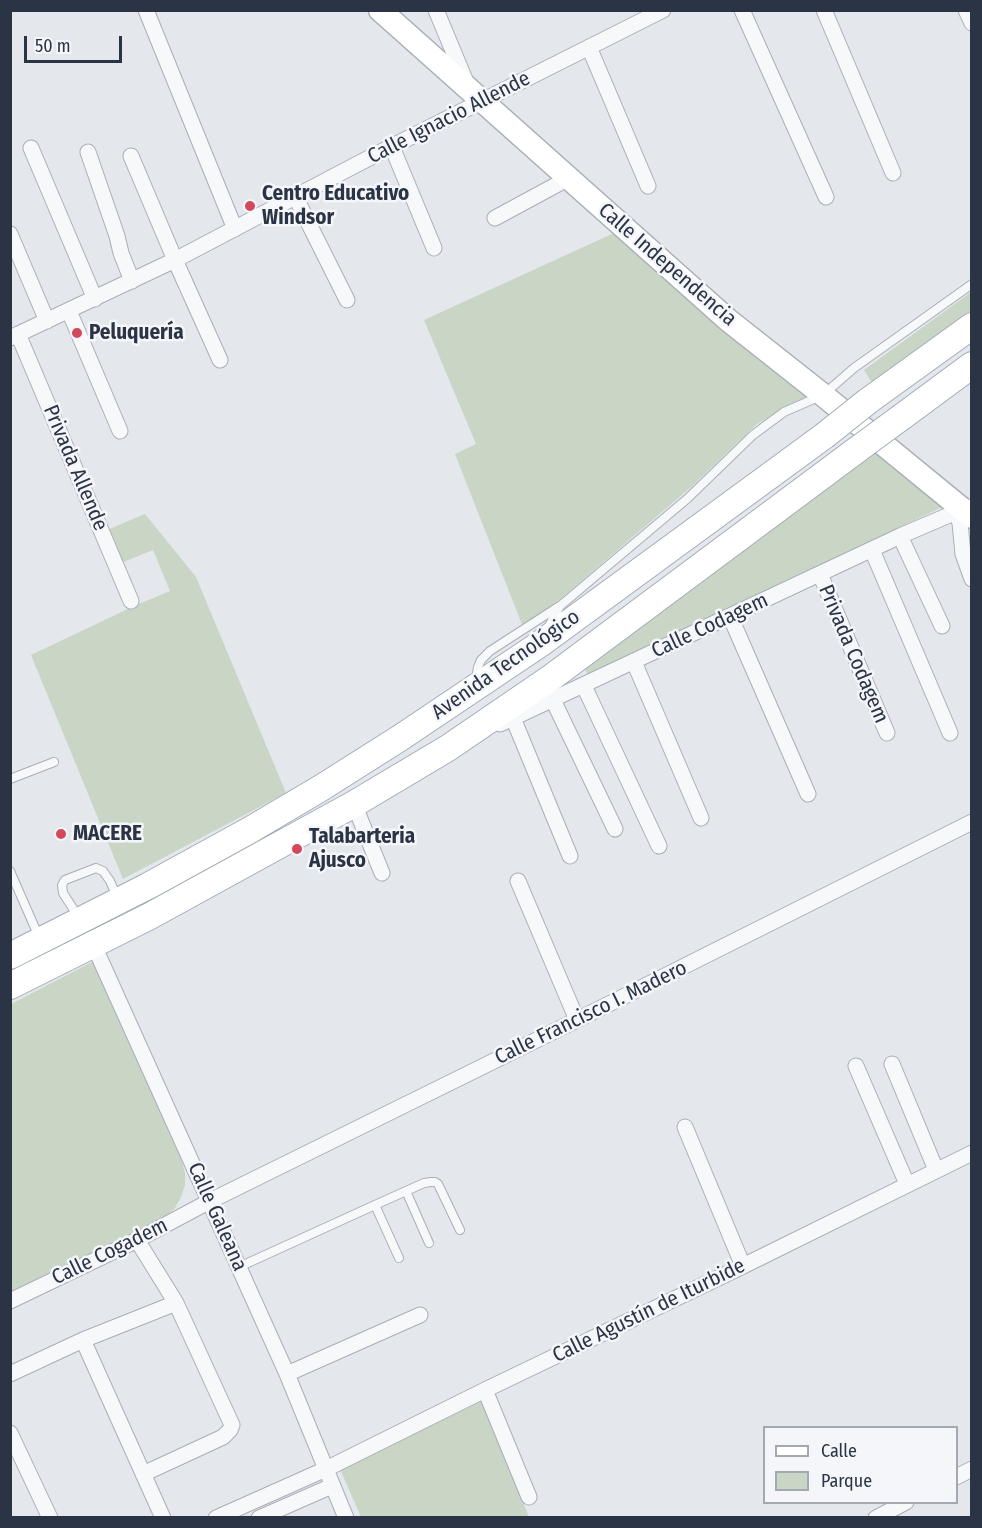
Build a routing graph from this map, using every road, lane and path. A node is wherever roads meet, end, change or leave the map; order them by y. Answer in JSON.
{"nodes":[{"id":1,"x":146,"y":10,"type":"edge"},
{"id":2,"x":380,"y":10,"type":"edge"},
{"id":3,"x":436,"y":10,"type":"edge"},
{"id":4,"x":663,"y":10,"type":"edge"},
{"id":5,"x":742,"y":10,"type":"edge"},
{"id":6,"x":824,"y":10,"type":"edge"},
{"id":7,"x":966,"y":10,"type":"edge"},
{"id":8,"x":972,"y":23,"type":"edge"},
{"id":9,"x":589,"y":47,"type":"junction"},
{"id":10,"x":476,"y":95,"type":"junction"},
{"id":11,"x":392,"y":147,"type":"junction"},
{"id":12,"x":31,"y":148,"type":"dead end"},
{"id":13,"x":88,"y":152,"type":"dead end"},
{"id":14,"x":131,"y":156,"type":"dead end"},
{"id":15,"x":893,"y":173,"type":"dead end"},
{"id":16,"x":569,"y":178,"type":"junction"},
{"id":17,"x":648,"y":186,"type":"dead end"},
{"id":18,"x":296,"y":196,"type":"junction"},
{"id":19,"x":826,"y":197,"type":"dead end"},
{"id":20,"x":495,"y":218,"type":"dead end"},
{"id":21,"x":235,"y":229,"type":"junction"},
{"id":22,"x":10,"y":234,"type":"edge"},
{"id":23,"x":434,"y":248,"type":"dead end"},
{"id":24,"x":175,"y":260,"type":"junction"},
{"id":25,"x":132,"y":281,"type":"junction"},
{"id":26,"x":972,"y":284,"type":"edge"},
{"id":27,"x":95,"y":299,"type":"junction"},
{"id":28,"x":347,"y":300,"type":"dead end"},
{"id":29,"x":69,"y":311,"type":"junction"},
{"id":30,"x":47,"y":321,"type":"junction"},
{"id":31,"x":972,"y":326,"type":"edge"},
{"id":32,"x":14,"y":336,"type":"edge"},
{"id":33,"x":220,"y":360,"type":"dead end"},
{"id":34,"x":972,"y":364,"type":"edge"},
{"id":35,"x":823,"y":395,"type":"junction"},
{"id":36,"x":120,"y":431,"type":"dead end"},
{"id":37,"x":966,"y":511,"type":"edge"},
{"id":38,"x":900,"y":536,"type":"junction"},
{"id":39,"x":872,"y":550,"type":"junction"},
{"id":40,"x":820,"y":574,"type":"junction"},
{"id":41,"x":972,"y":579,"type":"edge"},
{"id":42,"x":131,"y":601,"type":"dead end"},
{"id":43,"x":560,"y":606,"type":"junction"},
{"id":44,"x":730,"y":616,"type":"junction"},
{"id":45,"x":942,"y":626,"type":"dead end"},
{"id":46,"x":540,"y":644,"type":"junction"},
{"id":47,"x":634,"y":662,"type":"junction"},
{"id":48,"x":584,"y":686,"type":"junction"},
{"id":49,"x":475,"y":687,"type":"junction"},
{"id":50,"x":553,"y":700,"type":"junction"},
{"id":51,"x":513,"y":718,"type":"junction"},
{"id":52,"x":887,"y":733,"type":"dead end"},
{"id":53,"x":950,"y":733,"type":"dead end"},
{"id":54,"x":448,"y":748,"type":"junction"},
{"id":55,"x":54,"y":762,"type":"dead end"},
{"id":56,"x":10,"y":779,"type":"edge"},
{"id":57,"x":808,"y":794,"type":"dead end"},
{"id":58,"x":354,"y":804,"type":"junction"},
{"id":59,"x":701,"y":818,"type":"dead end"},
{"id":60,"x":972,"y":822,"type":"edge"},
{"id":61,"x":615,"y":829,"type":"dead end"},
{"id":62,"x":659,"y":846,"type":"dead end"},
{"id":63,"x":570,"y":856,"type":"dead end"},
{"id":64,"x":10,"y":871,"type":"edge"},
{"id":65,"x":382,"y":873,"type":"dead end"},
{"id":66,"x":518,"y":880,"type":"dead end"},
{"id":67,"x":119,"y":901,"type":"junction"},
{"id":68,"x":80,"y":921,"type":"junction"},
{"id":69,"x":40,"y":941,"type":"junction"},
{"id":70,"x":93,"y":944,"type":"junction"},
{"id":71,"x":10,"y":956,"type":"edge"},
{"id":72,"x":10,"y":986,"type":"edge"},
{"id":73,"x":577,"y":1020,"type":"junction"},
{"id":74,"x":892,"y":1064,"type":"dead end"},
{"id":75,"x":856,"y":1066,"type":"dead end"},
{"id":76,"x":686,"y":1126,"type":"dead end"},
{"id":77,"x":972,"y":1153,"type":"edge"},
{"id":78,"x":936,"y":1170,"type":"junction"},
{"id":79,"x":907,"y":1184,"type":"junction"},
{"id":80,"x":406,"y":1191,"type":"junction"},
{"id":81,"x":210,"y":1201,"type":"junction"},
{"id":82,"x":375,"y":1205,"type":"junction"},
{"id":83,"x":460,"y":1230,"type":"dead end"},
{"id":84,"x":137,"y":1240,"type":"junction"},
{"id":85,"x":429,"y":1243,"type":"dead end"},
{"id":86,"x":399,"y":1258,"type":"dead end"},
{"id":87,"x":743,"y":1266,"type":"junction"},
{"id":88,"x":239,"y":1267,"type":"junction"},
{"id":89,"x":10,"y":1301,"type":"edge"},
{"id":90,"x":176,"y":1303,"type":"junction"},
{"id":91,"x":420,"y":1315,"type":"dead end"},
{"id":92,"x":83,"y":1340,"type":"junction"},
{"id":93,"x":10,"y":1374,"type":"edge"},
{"id":94,"x":287,"y":1374,"type":"junction"},
{"id":95,"x":485,"y":1390,"type":"junction"},
{"id":96,"x":10,"y":1432,"type":"edge"},
{"id":97,"x":326,"y":1469,"type":"junction"},
{"id":98,"x":972,"y":1469,"type":"edge"},
{"id":99,"x":143,"y":1474,"type":"junction"},
{"id":100,"x":958,"y":1476,"type":"edge"},
{"id":101,"x":332,"y":1486,"type":"junction"},
{"id":102,"x":529,"y":1497,"type":"dead end"},
{"id":103,"x":904,"y":1504,"type":"edge"},
{"id":104,"x":50,"y":1518,"type":"edge"},
{"id":105,"x":164,"y":1518,"type":"edge"},
{"id":106,"x":178,"y":1518,"type":"edge"},
{"id":107,"x":216,"y":1518,"type":"edge"},
{"id":108,"x":259,"y":1518,"type":"edge"},
{"id":109,"x":346,"y":1518,"type":"edge"},
{"id":110,"x":876,"y":1518,"type":"edge"}],
"edges":[{"from":1,"to":21,"type":"street"},
{"from":2,"to":10,"type":"street","name":"Calle Independencia"},
{"from":3,"to":10,"type":"street"},
{"from":4,"to":9,"type":"street","name":"Calle Ignacio Allende"},
{"from":5,"to":19,"type":"street"},
{"from":6,"to":15,"type":"street"},
{"from":7,"to":8,"type":"street"},
{"from":9,"to":10,"type":"street","name":"Calle Ignacio Allende"},
{"from":9,"to":17,"type":"street"},
{"from":10,"to":11,"type":"street","name":"Calle Ignacio Allende"},
{"from":10,"to":16,"type":"street","name":"Calle Independencia"},
{"from":11,"to":18,"type":"street","name":"Calle Ignacio Allende"},
{"from":11,"to":23,"type":"street"},
{"from":12,"to":27,"type":"street"},
{"from":13,"to":25,"type":"street"},
{"from":14,"to":24,"type":"street"},
{"from":16,"to":20,"type":"street"},
{"from":16,"to":35,"type":"street","name":"Calle Independencia"},
{"from":18,"to":21,"type":"street","name":"Calle Ignacio Allende"},
{"from":18,"to":28,"type":"street"},
{"from":21,"to":24,"type":"street","name":"Calle Ignacio Allende"},
{"from":22,"to":30,"type":"street"},
{"from":24,"to":25,"type":"street","name":"Calle Ignacio Allende"},
{"from":24,"to":33,"type":"street"},
{"from":25,"to":27,"type":"street","name":"Calle Ignacio Allende"},
{"from":26,"to":35,"type":"lane"},
{"from":27,"to":29,"type":"street","name":"Calle Ignacio Allende"},
{"from":29,"to":30,"type":"street","name":"Calle Ignacio Allende"},
{"from":29,"to":36,"type":"street"},
{"from":30,"to":32,"type":"street","name":"Calle Ignacio Allende"},
{"from":31,"to":46,"type":"main road","name":"Avenida Tecnológico","bridge":true},
{"from":32,"to":42,"type":"street","name":"Privada Allende"},
{"from":34,"to":54,"type":"main road","name":"Avenida Tecnológico","bridge":true},
{"from":35,"to":37,"type":"street","name":"Calle Independencia"},
{"from":35,"to":43,"type":"lane"},
{"from":37,"to":38,"type":"street","name":"Calle Codagem"},
{"from":37,"to":41,"type":"street"},
{"from":38,"to":39,"type":"street","name":"Calle Codagem"},
{"from":38,"to":45,"type":"street"},
{"from":39,"to":40,"type":"street","name":"Calle Codagem"},
{"from":39,"to":53,"type":"street"},
{"from":40,"to":44,"type":"street","name":"Calle Codagem"},
{"from":40,"to":52,"type":"street","name":"Privada Codagem"},
{"from":43,"to":46,"type":"lane"},
{"from":43,"to":49,"type":"lane"},
{"from":44,"to":47,"type":"street","name":"Calle Codagem"},
{"from":44,"to":57,"type":"street"},
{"from":46,"to":49,"type":"main road","name":"Avenida Tecnológico"},
{"from":47,"to":48,"type":"street","name":"Calle Codagem"},
{"from":47,"to":59,"type":"street"},
{"from":48,"to":50,"type":"street","name":"Calle Codagem"},
{"from":48,"to":62,"type":"street"},
{"from":49,"to":67,"type":"main road","name":"Avenida Tecnológico"},
{"from":50,"to":51,"type":"street","name":"Calle Codagem"},
{"from":50,"to":61,"type":"street"},
{"from":51,"to":54,"type":"street","name":"Calle Codagem"},
{"from":51,"to":63,"type":"street"},
{"from":54,"to":58,"type":"main road","name":"Avenida Tecnológico"},
{"from":55,"to":56,"type":"lane"},
{"from":58,"to":65,"type":"street"},
{"from":58,"to":70,"type":"main road","name":"Avenida Tecnológico"},
{"from":60,"to":73,"type":"street","name":"Calle Francisco I. Madero"},
{"from":64,"to":69,"type":"lane"},
{"from":66,"to":73,"type":"street"},
{"from":67,"to":68,"type":"main road","name":"Avenida Tecnológico"},
{"from":67,"to":68,"type":"lane"},
{"from":68,"to":69,"type":"main road","name":"Avenida Tecnológico"},
{"from":68,"to":70,"type":"street","name":"Calle Galeana"},
{"from":69,"to":71,"type":"main road","name":"Avenida Tecnológico"},
{"from":70,"to":72,"type":"main road","name":"Avenida Tecnológico"},
{"from":70,"to":81,"type":"street","name":"Calle Galeana"},
{"from":73,"to":81,"type":"street","name":"Calle Francisco I. Madero"},
{"from":74,"to":78,"type":"street"},
{"from":75,"to":79,"type":"street"},
{"from":76,"to":87,"type":"street"},
{"from":77,"to":78,"type":"street","name":"Calle Agustín de Iturbide"},
{"from":78,"to":79,"type":"street","name":"Calle Agustín de Iturbide"},
{"from":79,"to":87,"type":"street","name":"Calle Agustín de Iturbide"},
{"from":80,"to":82,"type":"lane"},
{"from":80,"to":83,"type":"lane"},
{"from":80,"to":85,"type":"lane"},
{"from":81,"to":84,"type":"street","name":"Calle Cogadem"},
{"from":81,"to":88,"type":"street","name":"Calle Galeana"},
{"from":82,"to":86,"type":"lane"},
{"from":82,"to":88,"type":"lane"},
{"from":84,"to":89,"type":"street","name":"Calle Cogadem"},
{"from":84,"to":90,"type":"street"},
{"from":87,"to":95,"type":"street","name":"Calle Agustín de Iturbide"},
{"from":88,"to":94,"type":"street","name":"Calle Galeana"},
{"from":90,"to":92,"type":"street"},
{"from":90,"to":99,"type":"street"},
{"from":91,"to":94,"type":"street"},
{"from":92,"to":93,"type":"street"},
{"from":92,"to":99,"type":"street"},
{"from":94,"to":97,"type":"street","name":"Calle Galeana"},
{"from":95,"to":97,"type":"street","name":"Calle Agustín de Iturbide"},
{"from":95,"to":102,"type":"street"},
{"from":96,"to":104,"type":"street"},
{"from":97,"to":101,"type":"street","name":"Calle Galeana"},
{"from":97,"to":107,"type":"street","name":"Calle Agustín de Iturbide"},
{"from":98,"to":100,"type":"street"},
{"from":99,"to":105,"type":"street"},
{"from":101,"to":108,"type":"street"},
{"from":101,"to":109,"type":"street","name":"Calle Galeana"},
{"from":103,"to":110,"type":"street"},
{"from":105,"to":106,"type":"street"}]}
